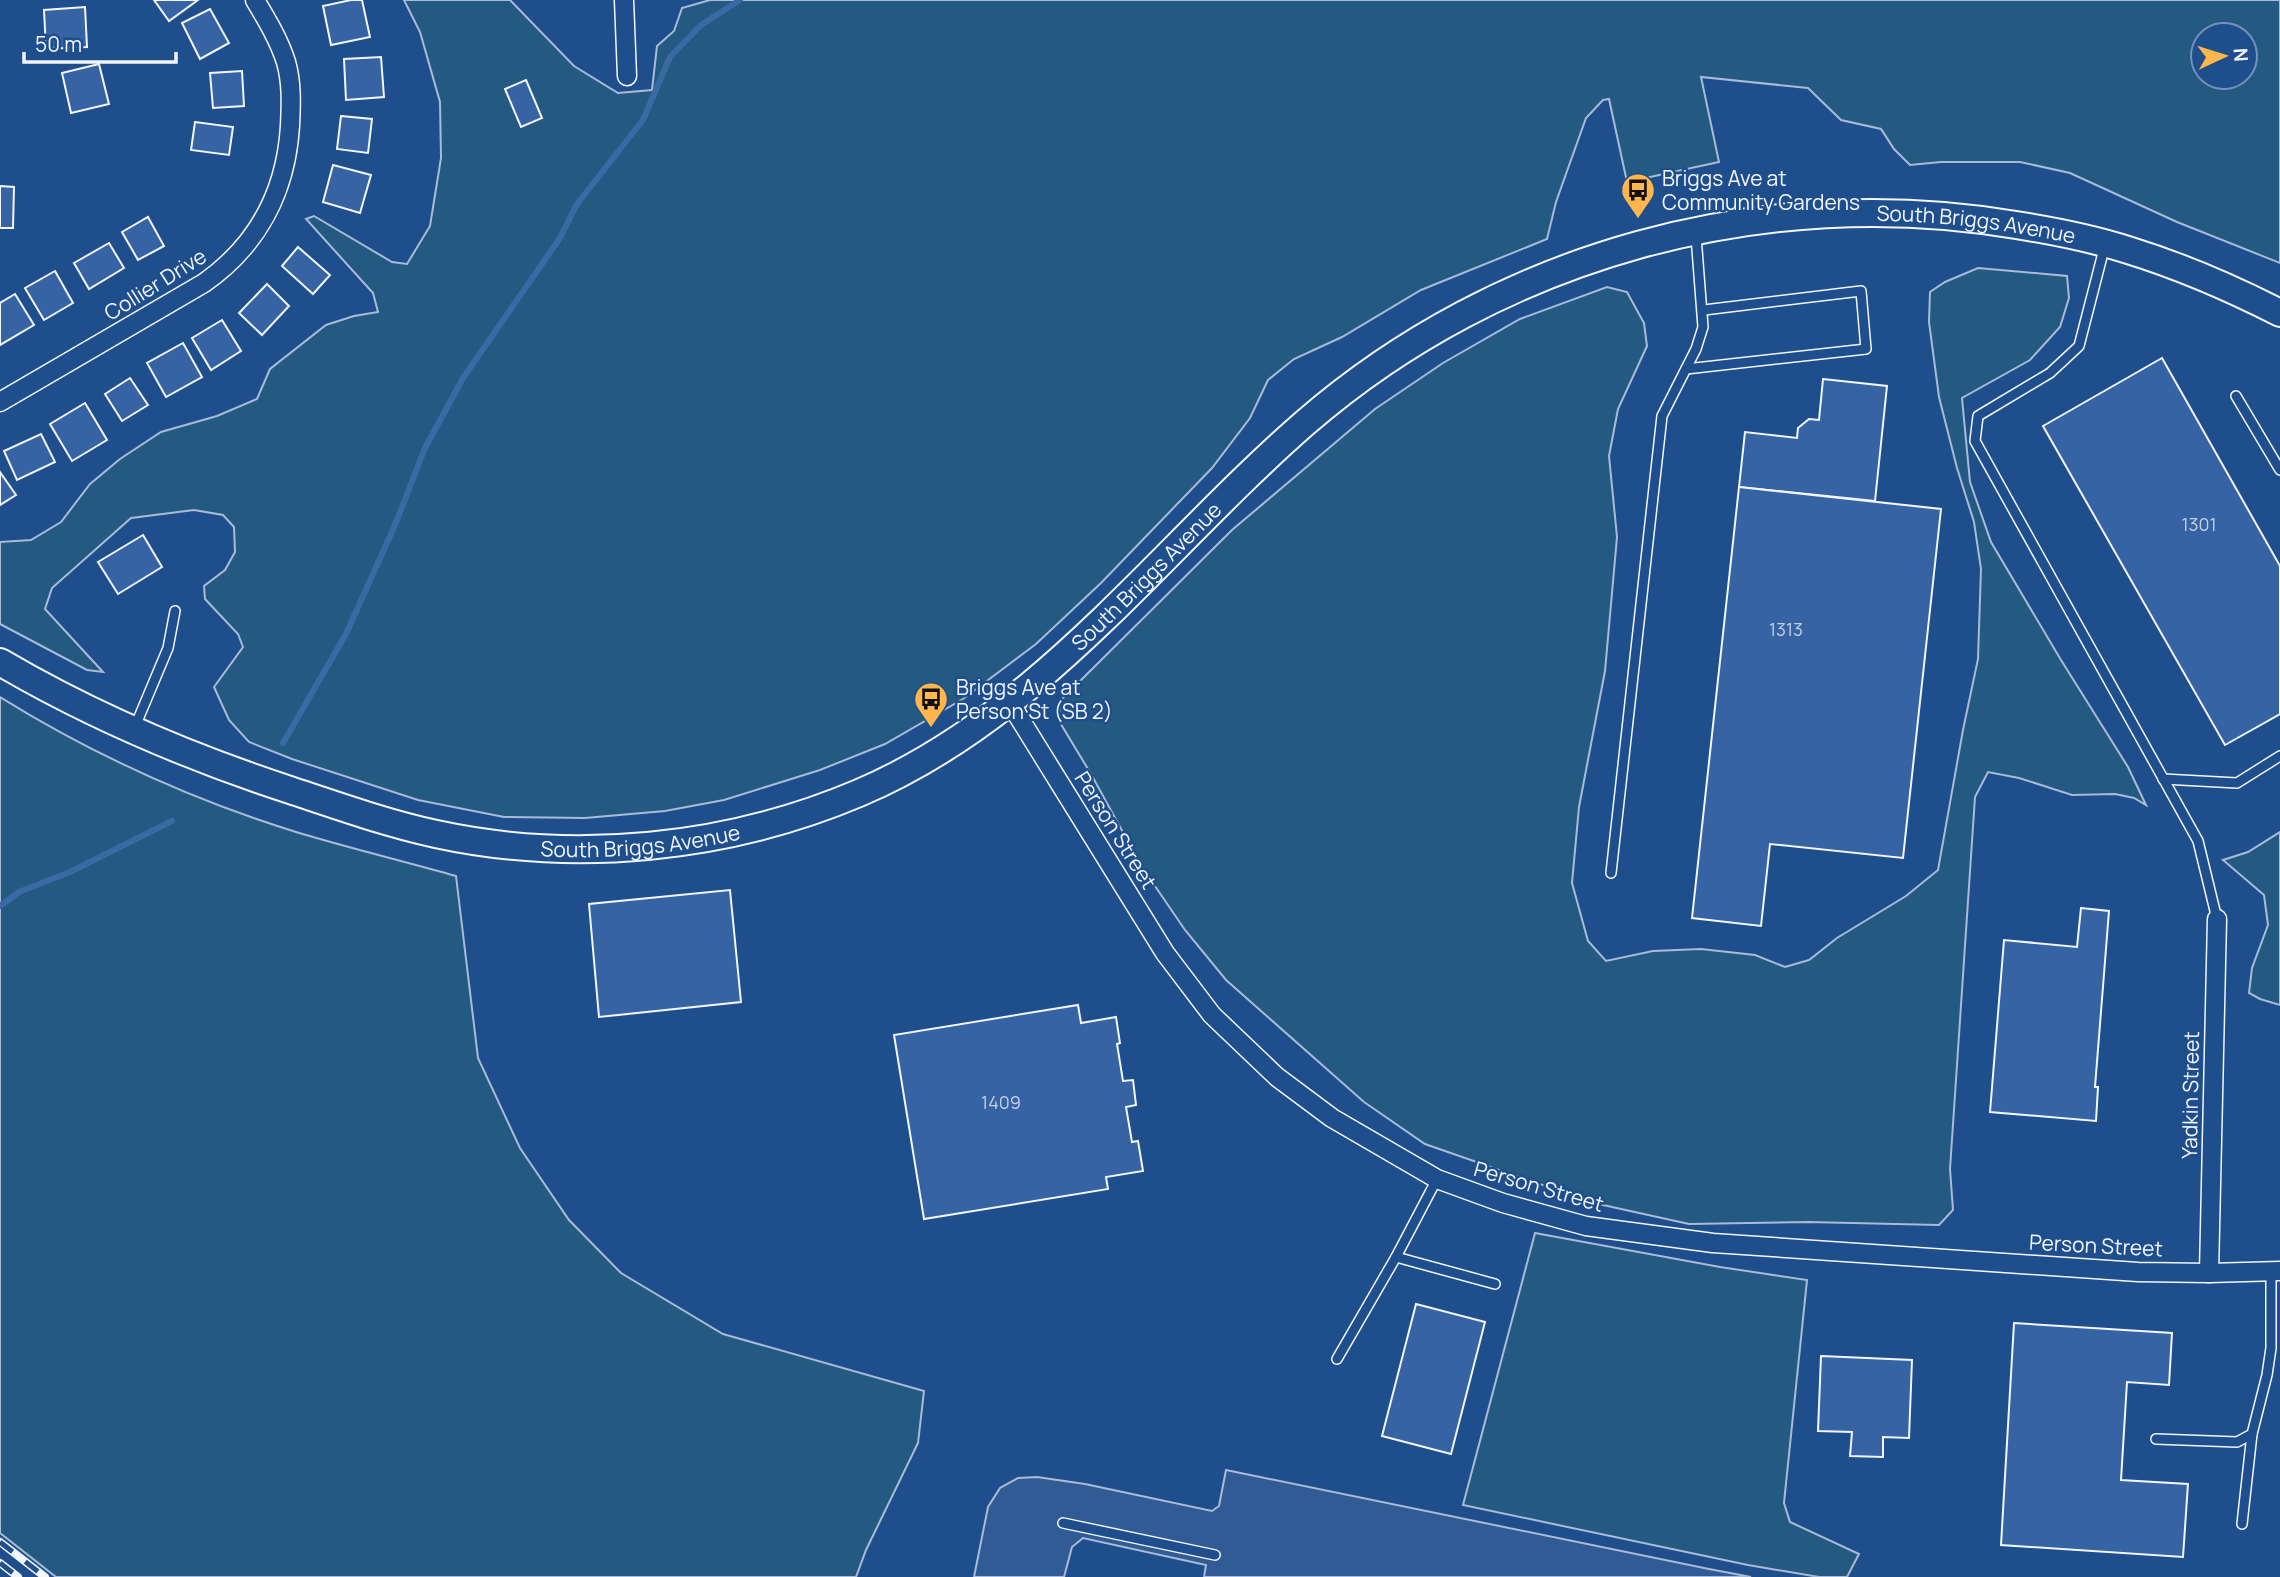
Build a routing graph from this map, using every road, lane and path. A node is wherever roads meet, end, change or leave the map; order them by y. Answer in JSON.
{"nodes":[{"id":1,"x":255,"y":0,"type":"edge"},
{"id":2,"x":624,"y":0,"type":"edge"},
{"id":3,"x":627,"y":76,"type":"dead end"},
{"id":4,"x":1696,"y":230,"type":"junction"},
{"id":5,"x":2105,"y":243,"type":"junction"},
{"id":6,"x":1704,"y":310,"type":"junction"},
{"id":7,"x":2280,"y":313,"type":"edge"},
{"id":8,"x":1686,"y":369,"type":"junction"},
{"id":9,"x":2236,"y":396,"type":"dead end"},
{"id":10,"x":0,"y":402,"type":"edge"},
{"id":11,"x":2280,"y":470,"type":"edge"},
{"id":12,"x":175,"y":611,"type":"dead end"},
{"id":13,"x":0,"y":662,"type":"edge"},
{"id":14,"x":1010,"y":703,"type":"junction"},
{"id":15,"x":134,"y":731,"type":"junction"},
{"id":16,"x":2280,"y":756,"type":"edge"},
{"id":17,"x":2163,"y":779,"type":"junction"},
{"id":18,"x":1611,"y":873,"type":"dead end"},
{"id":19,"x":2217,"y":919,"type":"joint"},
{"id":20,"x":1437,"y":1180,"type":"junction"},
{"id":21,"x":1396,"y":1257,"type":"junction"},
{"id":22,"x":2276,"y":1271,"type":"edge"},
{"id":23,"x":2209,"y":1273,"type":"junction"},
{"id":24,"x":1495,"y":1284,"type":"dead end"},
{"id":25,"x":1337,"y":1359,"type":"dead end"},
{"id":26,"x":2252,"y":1434,"type":"junction"},
{"id":27,"x":2156,"y":1439,"type":"dead end"},
{"id":28,"x":1063,"y":1523,"type":"dead end"},
{"id":29,"x":2242,"y":1524,"type":"dead end"},
{"id":30,"x":1215,"y":1555,"type":"dead end"}],
"edges":[{"from":1,"to":10,"type":"street","name":"Collier Drive"},
{"from":2,"to":3,"type":"street"},
{"from":4,"to":5,"type":"street","name":"South Briggs Avenue"},
{"from":4,"to":6,"type":"lane"},
{"from":4,"to":14,"type":"street","name":"South Briggs Avenue"},
{"from":5,"to":7,"type":"street","name":"South Briggs Avenue"},
{"from":5,"to":17,"type":"lane"},
{"from":6,"to":8,"type":"lane"},
{"from":6,"to":8,"type":"lane"},
{"from":8,"to":18,"type":"lane"},
{"from":9,"to":11,"type":"lane"},
{"from":12,"to":15,"type":"lane"},
{"from":13,"to":15,"type":"street","name":"South Briggs Avenue"},
{"from":14,"to":15,"type":"street","name":"South Briggs Avenue"},
{"from":14,"to":20,"type":"street","name":"Person Street"},
{"from":16,"to":17,"type":"lane"},
{"from":17,"to":19,"type":"lane"},
{"from":19,"to":23,"type":"street","name":"Yadkin Street"},
{"from":20,"to":21,"type":"lane"},
{"from":20,"to":23,"type":"street","name":"Person Street"},
{"from":21,"to":24,"type":"lane"},
{"from":21,"to":25,"type":"lane"},
{"from":22,"to":23,"type":"street","name":"Person Street"},
{"from":22,"to":26,"type":"lane"},
{"from":26,"to":27,"type":"lane"},
{"from":26,"to":29,"type":"lane"},
{"from":28,"to":30,"type":"lane"}]}
